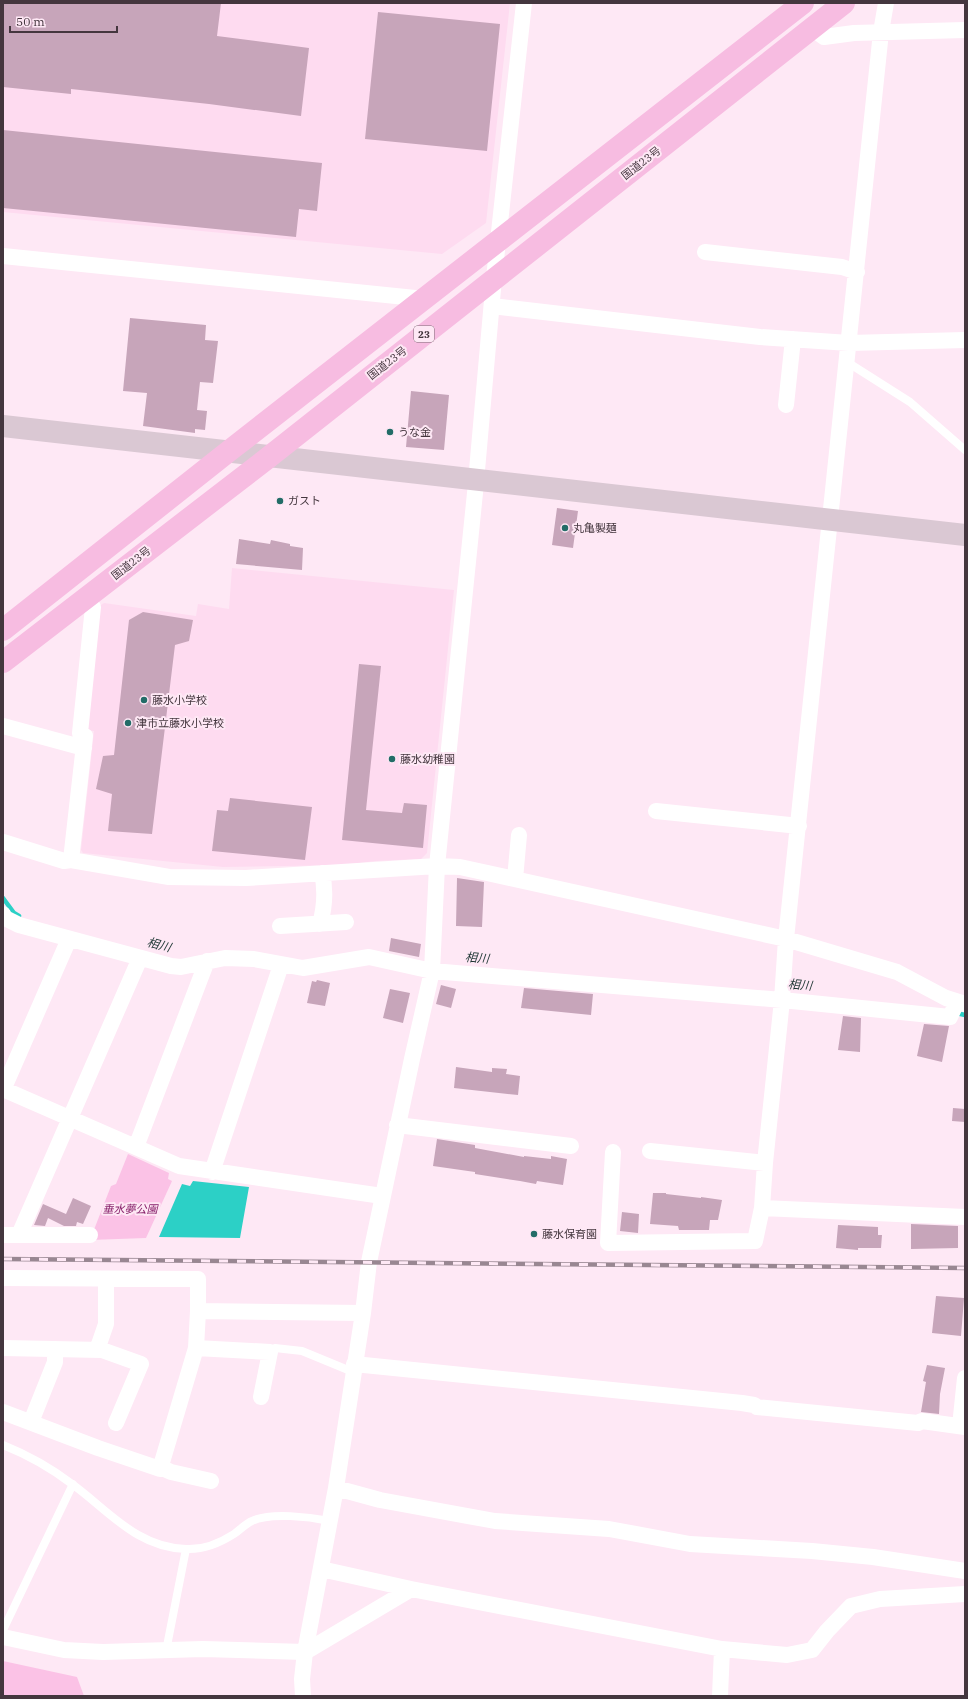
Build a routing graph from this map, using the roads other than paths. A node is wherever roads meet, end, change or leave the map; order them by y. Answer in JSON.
{"nodes":[{"id":1,"x":524,"y":3,"type":"edge"},
{"id":2,"x":803,"y":3,"type":"edge"},
{"id":3,"x":844,"y":3,"type":"edge"},
{"id":4,"x":886,"y":3,"type":"edge"},
{"id":5,"x":812,"y":28,"type":"junction"},
{"id":6,"x":965,"y":30,"type":"edge"},
{"id":7,"x":881,"y":32,"type":"junction"},
{"id":8,"x":498,"y":241,"type":"junction"},
{"id":9,"x":705,"y":252,"type":"dead end"},
{"id":10,"x":3,"y":256,"type":"edge"},
{"id":11,"x":856,"y":272,"type":"junction"},
{"id":12,"x":494,"y":278,"type":"junction"},
{"id":13,"x":425,"y":299,"type":"junction"},
{"id":14,"x":492,"y":306,"type":"junction"},
{"id":15,"x":792,"y":339,"type":"junction"},
{"id":16,"x":965,"y":340,"type":"edge"},
{"id":17,"x":849,"y":343,"type":"junction"},
{"id":18,"x":847,"y":362,"type":"junction"},
{"id":19,"x":786,"y":405,"type":"dead end"},
{"id":20,"x":3,"y":426,"type":"edge"},
{"id":21,"x":965,"y":450,"type":"edge"},
{"id":22,"x":229,"y":451,"type":"junction"},
{"id":23,"x":268,"y":457,"type":"junction"},
{"id":24,"x":476,"y":479,"type":"junction"},
{"id":25,"x":831,"y":520,"type":"junction"},
{"id":26,"x":965,"y":535,"type":"edge"},
{"id":27,"x":92,"y":607,"type":"dead end"},
{"id":28,"x":3,"y":630,"type":"edge"},
{"id":29,"x":3,"y":662,"type":"edge"},
{"id":30,"x":3,"y":726,"type":"edge"},
{"id":31,"x":84,"y":748,"type":"junction"},
{"id":32,"x":656,"y":811,"type":"dead end"},
{"id":33,"x":799,"y":826,"type":"junction"},
{"id":34,"x":519,"y":835,"type":"dead end"},
{"id":35,"x":3,"y":842,"type":"edge"},
{"id":36,"x":71,"y":860,"type":"junction"},
{"id":37,"x":437,"y":866,"type":"junction"},
{"id":38,"x":322,"y":873,"type":"junction"},
{"id":39,"x":515,"y":879,"type":"junction"},
{"id":40,"x":4,"y":918,"type":"edge"},
{"id":41,"x":346,"y":922,"type":"dead end"},
{"id":42,"x":320,"y":924,"type":"junction"},
{"id":43,"x":280,"y":926,"type":"dead end"},
{"id":44,"x":69,"y":939,"type":"junction"},
{"id":45,"x":786,"y":939,"type":"junction"},
{"id":46,"x":140,"y":958,"type":"junction"},
{"id":47,"x":207,"y":961,"type":"junction"},
{"id":48,"x":281,"y":965,"type":"junction"},
{"id":49,"x":433,"y":965,"type":"junction"},
{"id":50,"x":783,"y":995,"type":"junction"},
{"id":51,"x":957,"y":1007,"type":"edge"},
{"id":52,"x":3,"y":1089,"type":"edge"},
{"id":53,"x":69,"y":1118,"type":"junction"},
{"id":54,"x":398,"y":1125,"type":"junction"},
{"id":55,"x":571,"y":1146,"type":"dead end"},
{"id":56,"x":136,"y":1147,"type":"junction"},
{"id":57,"x":650,"y":1151,"type":"dead end"},
{"id":58,"x":613,"y":1152,"type":"dead end"},
{"id":59,"x":765,"y":1163,"type":"junction"},
{"id":60,"x":212,"y":1172,"type":"junction"},
{"id":61,"x":382,"y":1196,"type":"junction"},
{"id":62,"x":762,"y":1208,"type":"junction"},
{"id":63,"x":965,"y":1217,"type":"edge"},
{"id":64,"x":11,"y":1234,"type":"edge"},
{"id":65,"x":90,"y":1235,"type":"dead end"},
{"id":66,"x":3,"y":1278,"type":"edge"},
{"id":67,"x":106,"y":1279,"type":"junction"},
{"id":68,"x":198,"y":1311,"type":"junction"},
{"id":69,"x":363,"y":1313,"type":"junction"},
{"id":70,"x":3,"y":1348,"type":"edge"},
{"id":71,"x":196,"y":1348,"type":"junction"},
{"id":72,"x":55,"y":1349,"type":"junction"},
{"id":73,"x":97,"y":1350,"type":"junction"},
{"id":74,"x":270,"y":1352,"type":"junction"},
{"id":75,"x":353,"y":1368,"type":"junction"},
{"id":76,"x":965,"y":1378,"type":"edge"},
{"id":77,"x":261,"y":1397,"type":"dead end"},
{"id":78,"x":3,"y":1412,"type":"edge"},
{"id":79,"x":31,"y":1422,"type":"junction"},
{"id":80,"x":116,"y":1423,"type":"dead end"},
{"id":81,"x":962,"y":1427,"type":"edge"},
{"id":82,"x":3,"y":1445,"type":"edge"},
{"id":83,"x":160,"y":1467,"type":"junction"},
{"id":84,"x":210,"y":1481,"type":"dead end"},
{"id":85,"x":73,"y":1484,"type":"junction"},
{"id":86,"x":336,"y":1488,"type":"junction"},
{"id":87,"x":330,"y":1521,"type":"junction"},
{"id":88,"x":186,"y":1549,"type":"junction"},
{"id":89,"x":321,"y":1569,"type":"junction"},
{"id":90,"x":965,"y":1572,"type":"edge"},
{"id":91,"x":411,"y":1589,"type":"junction"},
{"id":92,"x":965,"y":1594,"type":"edge"},
{"id":93,"x":3,"y":1630,"type":"edge"},
{"id":94,"x":3,"y":1637,"type":"edge"},
{"id":95,"x":722,"y":1649,"type":"junction"},
{"id":96,"x":166,"y":1651,"type":"junction"},
{"id":97,"x":306,"y":1652,"type":"junction"},
{"id":98,"x":303,"y":1696,"type":"edge"},
{"id":99,"x":720,"y":1696,"type":"edge"}],
"edges":[{"from":1,"to":8,"type":"street"},
{"from":2,"to":8,"type":"highway","number":"23"},
{"from":3,"to":5,"type":"highway","name":"国道23号","number":"23"},
{"from":4,"to":7,"type":"street"},
{"from":5,"to":7,"type":"street"},
{"from":5,"to":12,"type":"highway","name":"国道23号","number":"23"},
{"from":6,"to":7,"type":"street"},
{"from":7,"to":11,"type":"street"},
{"from":8,"to":12,"type":"street"},
{"from":8,"to":13,"type":"highway","number":"23"},
{"from":9,"to":11,"type":"street"},
{"from":10,"to":13,"type":"street"},
{"from":11,"to":17,"type":"street"},
{"from":12,"to":14,"type":"street"},
{"from":12,"to":23,"type":"highway","name":"国道23号","number":"23"},
{"from":13,"to":22,"type":"highway","number":"23"},
{"from":14,"to":15,"type":"street"},
{"from":14,"to":24,"type":"street"},
{"from":15,"to":17,"type":"street"},
{"from":15,"to":19,"type":"street"},
{"from":16,"to":17,"type":"street"},
{"from":17,"to":18,"type":"street"},
{"from":18,"to":21,"type":"lane"},
{"from":18,"to":25,"type":"street"},
{"from":20,"to":22,"type":"street"},
{"from":22,"to":23,"type":"street"},
{"from":22,"to":28,"type":"highway","number":"23"},
{"from":23,"to":24,"type":"street"},
{"from":23,"to":29,"type":"highway","name":"国道23号","number":"23"},
{"from":24,"to":25,"type":"street"},
{"from":24,"to":37,"type":"street"},
{"from":25,"to":26,"type":"street"},
{"from":25,"to":33,"type":"street"},
{"from":27,"to":31,"type":"street"},
{"from":30,"to":31,"type":"street"},
{"from":31,"to":36,"type":"street"},
{"from":32,"to":33,"type":"street"},
{"from":33,"to":45,"type":"street"},
{"from":34,"to":39,"type":"street"},
{"from":35,"to":36,"type":"street"},
{"from":36,"to":38,"type":"street"},
{"from":37,"to":38,"type":"street"},
{"from":37,"to":39,"type":"street"},
{"from":37,"to":49,"type":"street"},
{"from":38,"to":42,"type":"street"},
{"from":39,"to":45,"type":"street"},
{"from":40,"to":44,"type":"street"},
{"from":41,"to":42,"type":"street"},
{"from":42,"to":43,"type":"street"},
{"from":44,"to":46,"type":"street"},
{"from":44,"to":52,"type":"street"},
{"from":45,"to":50,"type":"street"},
{"from":45,"to":51,"type":"street"},
{"from":46,"to":47,"type":"street"},
{"from":46,"to":53,"type":"street"},
{"from":47,"to":48,"type":"street"},
{"from":47,"to":56,"type":"street"},
{"from":48,"to":49,"type":"street"},
{"from":48,"to":60,"type":"street"},
{"from":49,"to":50,"type":"street"},
{"from":49,"to":54,"type":"street"},
{"from":50,"to":51,"type":"street"},
{"from":50,"to":59,"type":"street"},
{"from":52,"to":53,"type":"street"},
{"from":53,"to":56,"type":"street"},
{"from":53,"to":64,"type":"street"},
{"from":54,"to":55,"type":"street"},
{"from":54,"to":61,"type":"street"},
{"from":56,"to":60,"type":"street"},
{"from":57,"to":59,"type":"street"},
{"from":58,"to":62,"type":"street"},
{"from":59,"to":62,"type":"street"},
{"from":60,"to":61,"type":"street"},
{"from":61,"to":69,"type":"street"},
{"from":62,"to":63,"type":"street"},
{"from":64,"to":65,"type":"street"},
{"from":66,"to":67,"type":"street"},
{"from":67,"to":68,"type":"street"},
{"from":67,"to":73,"type":"street"},
{"from":68,"to":69,"type":"street"},
{"from":68,"to":71,"type":"street"},
{"from":69,"to":75,"type":"street"},
{"from":70,"to":72,"type":"street"},
{"from":71,"to":74,"type":"street"},
{"from":71,"to":83,"type":"street"},
{"from":72,"to":73,"type":"street"},
{"from":72,"to":79,"type":"street"},
{"from":73,"to":80,"type":"street"},
{"from":74,"to":75,"type":"lane"},
{"from":74,"to":77,"type":"street"},
{"from":75,"to":81,"type":"street"},
{"from":75,"to":86,"type":"street"},
{"from":76,"to":81,"type":"street"},
{"from":78,"to":79,"type":"street"},
{"from":79,"to":83,"type":"street"},
{"from":82,"to":85,"type":"lane"},
{"from":83,"to":84,"type":"street"},
{"from":85,"to":88,"type":"lane"},
{"from":85,"to":93,"type":"lane"},
{"from":86,"to":87,"type":"street"},
{"from":86,"to":90,"type":"street"},
{"from":87,"to":88,"type":"lane"},
{"from":87,"to":89,"type":"street"},
{"from":88,"to":96,"type":"lane"},
{"from":89,"to":91,"type":"street"},
{"from":89,"to":97,"type":"street"},
{"from":91,"to":95,"type":"street"},
{"from":91,"to":97,"type":"street"},
{"from":92,"to":95,"type":"street"},
{"from":94,"to":96,"type":"street"},
{"from":95,"to":99,"type":"street"},
{"from":96,"to":97,"type":"street"},
{"from":97,"to":98,"type":"street"}]}
